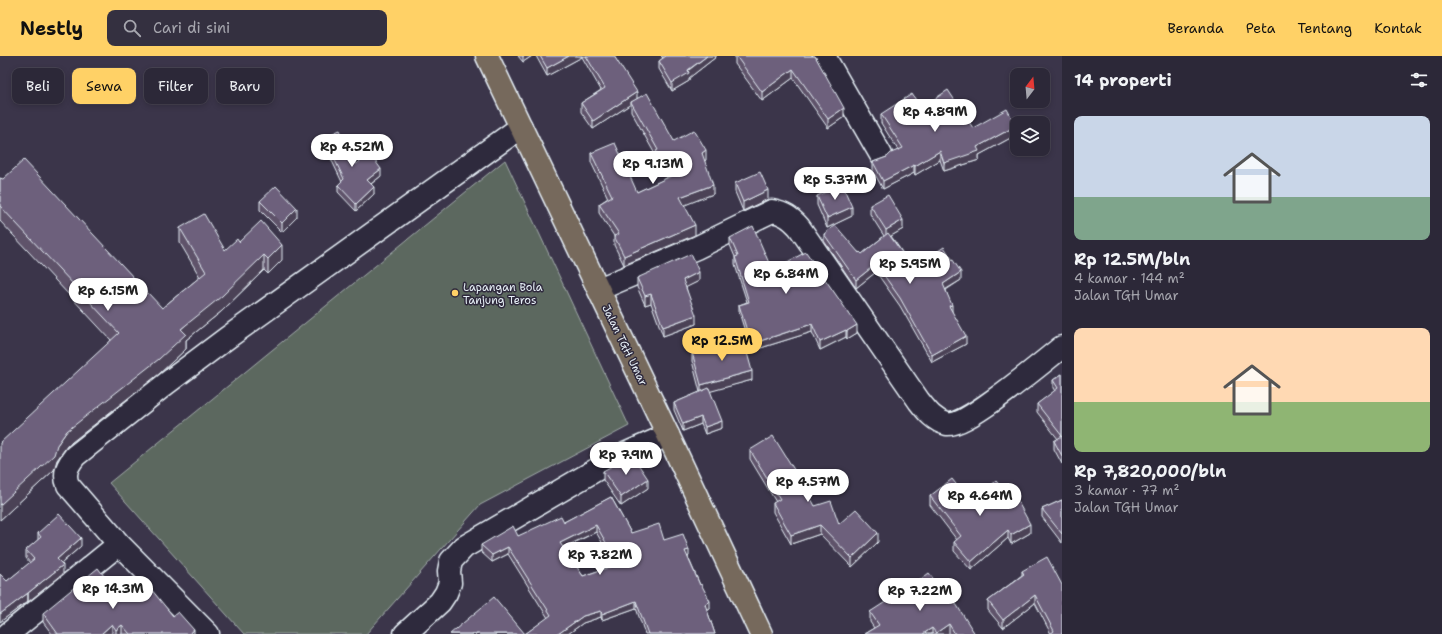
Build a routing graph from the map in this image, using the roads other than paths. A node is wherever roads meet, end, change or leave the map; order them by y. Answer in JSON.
{"nodes":[{"id":1,"x":487,"y":56,"type":"edge"},
{"id":2,"x":824,"y":56,"type":"edge"},
{"id":3,"x":521,"y":127,"type":"junction"},
{"id":4,"x":881,"y":155,"type":"dead end"},
{"id":5,"x":599,"y":290,"type":"junction"},
{"id":6,"x":1062,"y":347,"type":"edge"},
{"id":7,"x":668,"y":435,"type":"junction"},
{"id":8,"x":120,"y":544,"type":"junction"},
{"id":9,"x":8,"y":634,"type":"edge"},
{"id":10,"x":208,"y":634,"type":"edge"},
{"id":11,"x":405,"y":634,"type":"edge"},
{"id":12,"x":761,"y":634,"type":"edge"}],
"edges":[{"from":1,"to":3,"type":"main road","name":"Jalan TGH Umar"},
{"from":2,"to":4,"type":"street"},
{"from":3,"to":5,"type":"main road","name":"Jalan TGH Umar"},
{"from":3,"to":8,"type":"street"},
{"from":5,"to":6,"type":"street"},
{"from":5,"to":7,"type":"main road","name":"Jalan TGH Umar"},
{"from":7,"to":11,"type":"street"},
{"from":7,"to":12,"type":"main road","name":"Jalan TGH Umar"},
{"from":8,"to":9,"type":"street"},
{"from":8,"to":10,"type":"street"}]}
